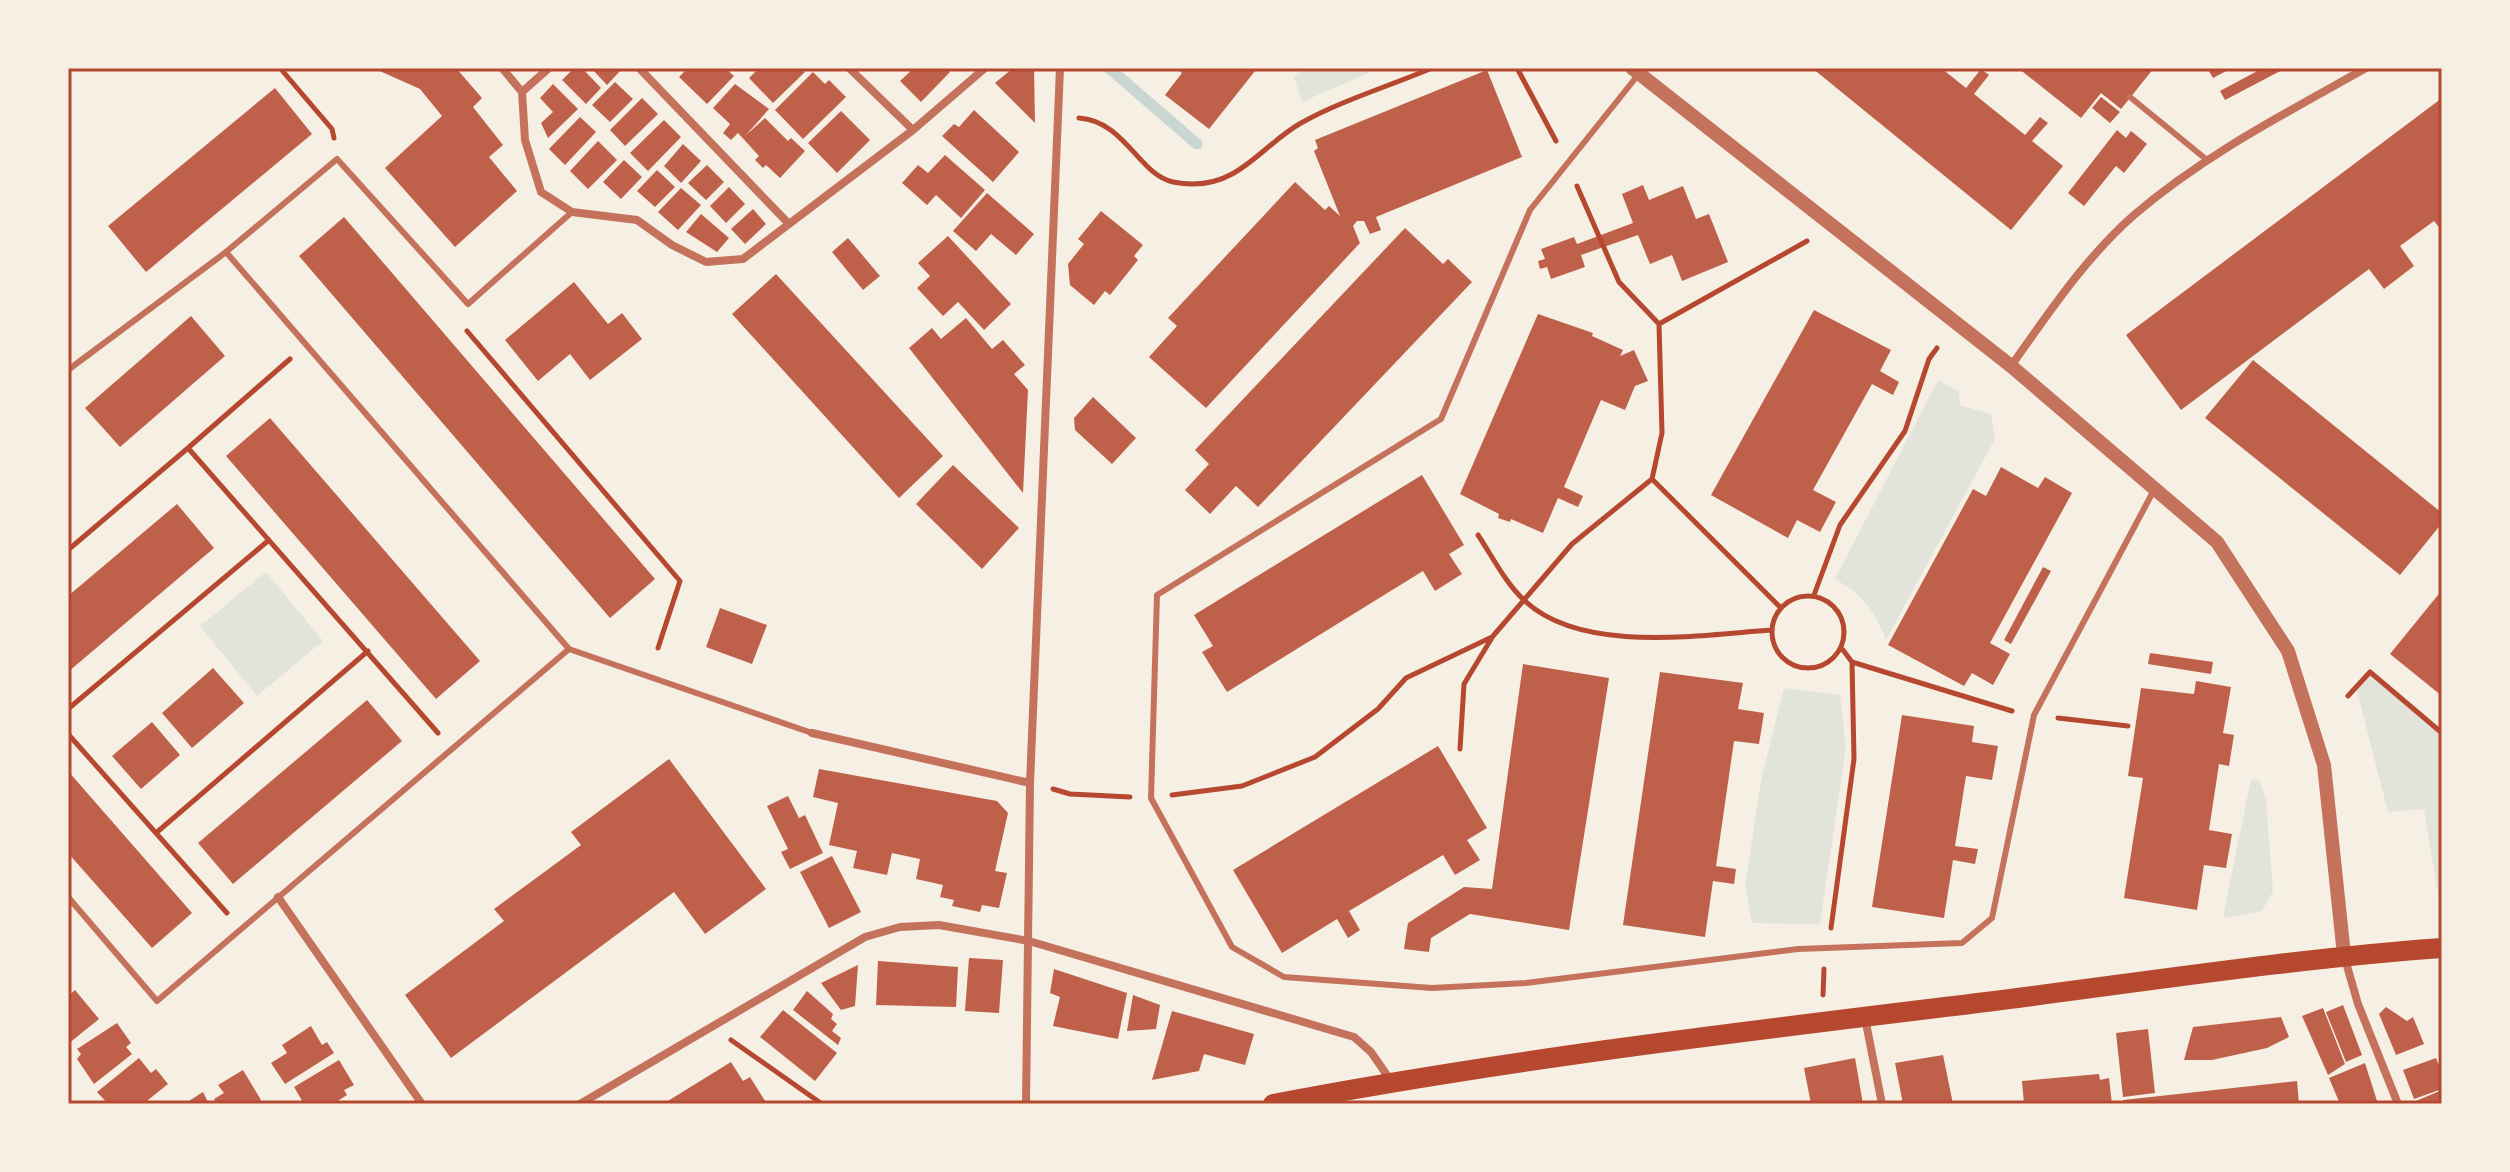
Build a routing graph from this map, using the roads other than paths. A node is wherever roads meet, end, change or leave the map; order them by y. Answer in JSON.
{"nodes":[{"id":1,"x":502,"y":68,"type":"edge"},
{"id":2,"x":549,"y":68,"type":"edge"},
{"id":3,"x":639,"y":68,"type":"edge"},
{"id":4,"x":849,"y":68,"type":"edge"},
{"id":5,"x":1060,"y":68,"type":"edge"},
{"id":6,"x":2366,"y":68,"type":"edge"},
{"id":7,"x":981,"y":69,"type":"edge"},
{"id":8,"x":1635,"y":71,"type":"edge"},
{"id":9,"x":522,"y":92,"type":"junction"},
{"id":10,"x":2130,"y":97,"type":"dead end"},
{"id":11,"x":913,"y":130,"type":"junction"},
{"id":12,"x":2207,"y":160,"type":"junction"},
{"id":13,"x":572,"y":212,"type":"junction"},
{"id":14,"x":789,"y":224,"type":"junction"},
{"id":15,"x":226,"y":252,"type":"junction"},
{"id":16,"x":2011,"y":366,"type":"junction"},
{"id":17,"x":68,"y":370,"type":"edge"},
{"id":18,"x":2154,"y":490,"type":"junction"},
{"id":19,"x":569,"y":649,"type":"junction"},
{"id":20,"x":812,"y":733,"type":"joint"},
{"id":21,"x":1030,"y":783,"type":"junction"},
{"id":22,"x":68,"y":897,"type":"edge"},
{"id":23,"x":278,"y":897,"type":"junction"},
{"id":24,"x":1029,"y":941,"type":"junction"},
{"id":25,"x":2442,"y":948,"type":"edge"},
{"id":26,"x":2344,"y":955,"type":"junction"},
{"id":27,"x":1865,"y":1017,"type":"junction"},
{"id":28,"x":1391,"y":1082,"type":"junction"},
{"id":29,"x":422,"y":1104,"type":"edge"},
{"id":30,"x":580,"y":1104,"type":"edge"},
{"id":31,"x":1026,"y":1104,"type":"edge"},
{"id":32,"x":1273,"y":1104,"type":"edge"},
{"id":33,"x":1882,"y":1104,"type":"edge"},
{"id":34,"x":2398,"y":1104,"type":"edge"}],
"edges":[{"from":1,"to":9,"type":"street"},
{"from":2,"to":9,"type":"street"},
{"from":3,"to":14,"type":"street"},
{"from":4,"to":11,"type":"street"},
{"from":5,"to":21,"type":"street"},
{"from":6,"to":12,"type":"street"},
{"from":7,"to":11,"type":"street"},
{"from":8,"to":16,"type":"street"},
{"from":8,"to":18,"type":"lane"},
{"from":9,"to":13,"type":"street"},
{"from":10,"to":12,"type":"lane"},
{"from":11,"to":14,"type":"street"},
{"from":12,"to":16,"type":"street"},
{"from":13,"to":14,"type":"street"},
{"from":13,"to":15,"type":"lane"},
{"from":15,"to":17,"type":"lane"},
{"from":15,"to":19,"type":"lane"},
{"from":16,"to":18,"type":"street"},
{"from":18,"to":26,"type":"street"},
{"from":19,"to":20,"type":"lane"},
{"from":19,"to":23,"type":"lane"},
{"from":20,"to":21,"type":"street"},
{"from":21,"to":24,"type":"street"},
{"from":22,"to":23,"type":"lane"},
{"from":23,"to":29,"type":"street"},
{"from":24,"to":28,"type":"street"},
{"from":24,"to":30,"type":"street"},
{"from":24,"to":31,"type":"street"},
{"from":25,"to":26,"type":"main road"},
{"from":26,"to":27,"type":"main road"},
{"from":26,"to":34,"type":"street"},
{"from":27,"to":28,"type":"main road"},
{"from":27,"to":33,"type":"street"},
{"from":28,"to":32,"type":"main road"}]}
